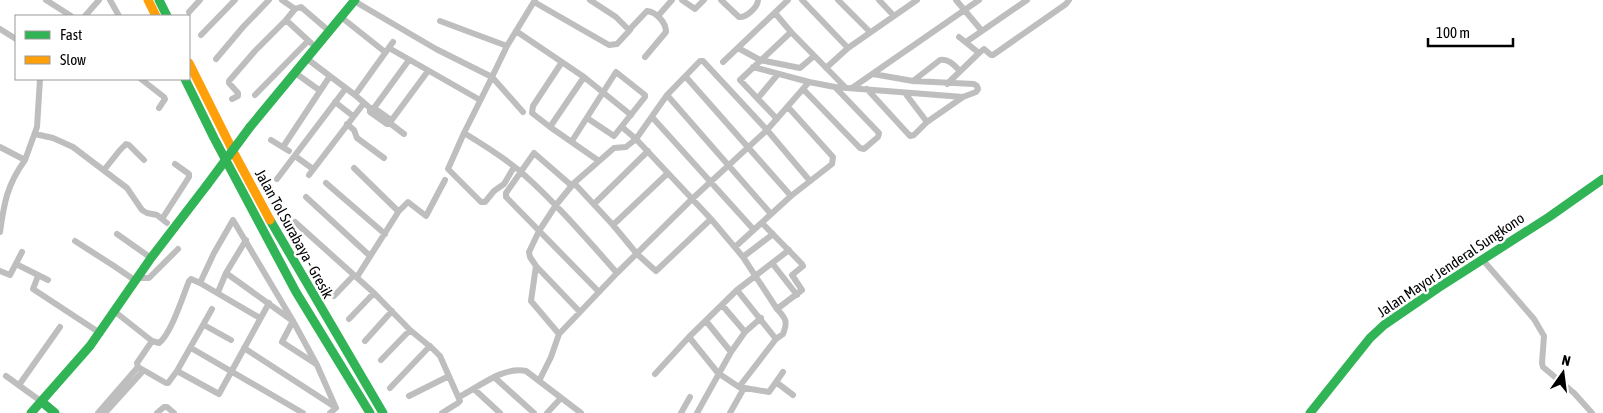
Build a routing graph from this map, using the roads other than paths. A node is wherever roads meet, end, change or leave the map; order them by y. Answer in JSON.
{"nodes":[{"id":1,"x":46,"y":0,"type":"edge"},
{"id":2,"x":99,"y":0,"type":"edge"},
{"id":3,"x":110,"y":0,"type":"edge"},
{"id":4,"x":148,"y":0,"type":"edge"},
{"id":5,"x":159,"y":0,"type":"edge"},
{"id":6,"x":200,"y":0,"type":"edge"},
{"id":7,"x":235,"y":0,"type":"edge"},
{"id":8,"x":269,"y":0,"type":"edge"},
{"id":9,"x":282,"y":0,"type":"edge"},
{"id":10,"x":355,"y":0,"type":"edge"},
{"id":11,"x":590,"y":0,"type":"edge"},
{"id":12,"x":672,"y":0,"type":"edge"},
{"id":13,"x":682,"y":0,"type":"edge"},
{"id":14,"x":704,"y":0,"type":"edge"},
{"id":15,"x":721,"y":0,"type":"edge"},
{"id":16,"x":758,"y":0,"type":"edge"},
{"id":17,"x":788,"y":0,"type":"edge"},
{"id":18,"x":802,"y":0,"type":"edge"},
{"id":19,"x":838,"y":0,"type":"edge"},
{"id":20,"x":879,"y":0,"type":"edge"},
{"id":21,"x":917,"y":0,"type":"edge"},
{"id":22,"x":956,"y":0,"type":"edge"},
{"id":23,"x":979,"y":0,"type":"edge"},
{"id":24,"x":1027,"y":0,"type":"edge"},
{"id":25,"x":1068,"y":0,"type":"edge"},
{"id":26,"x":535,"y":1,"type":"edge"},
{"id":27,"x":295,"y":9,"type":"junction"},
{"id":28,"x":965,"y":9,"type":"junction"},
{"id":29,"x":189,"y":12,"type":"dead end"},
{"id":30,"x":775,"y":13,"type":"junction"},
{"id":31,"x":70,"y":15,"type":"edge"},
{"id":32,"x":86,"y":15,"type":"edge"},
{"id":33,"x":118,"y":15,"type":"edge"},
{"id":34,"x":156,"y":15,"type":"edge"},
{"id":35,"x":166,"y":15,"type":"edge"},
{"id":36,"x":658,"y":16,"type":"junction"},
{"id":37,"x":894,"y":16,"type":"junction"},
{"id":38,"x":341,"y":17,"type":"junction"},
{"id":39,"x":286,"y":20,"type":"junction"},
{"id":40,"x":440,"y":21,"type":"dead end"},
{"id":41,"x":0,"y":29,"type":"edge"},
{"id":42,"x":630,"y":30,"type":"junction"},
{"id":43,"x":329,"y":31,"type":"junction"},
{"id":44,"x":516,"y":31,"type":"junction"},
{"id":45,"x":982,"y":31,"type":"junction"},
{"id":46,"x":791,"y":32,"type":"junction"},
{"id":47,"x":870,"y":32,"type":"junction"},
{"id":48,"x":201,"y":35,"type":"dead end"},
{"id":49,"x":959,"y":37,"type":"dead end"},
{"id":50,"x":15,"y":38,"type":"edge"},
{"id":51,"x":966,"y":42,"type":"junction"},
{"id":52,"x":312,"y":44,"type":"junction"},
{"id":53,"x":507,"y":46,"type":"junction"},
{"id":54,"x":389,"y":47,"type":"junction"},
{"id":55,"x":738,"y":48,"type":"junction"},
{"id":56,"x":848,"y":48,"type":"junction"},
{"id":57,"x":979,"y":53,"type":"junction"},
{"id":58,"x":814,"y":56,"type":"junction"},
{"id":59,"x":645,"y":57,"type":"dead end"},
{"id":60,"x":306,"y":58,"type":"junction"},
{"id":61,"x":216,"y":59,"type":"dead end"},
{"id":62,"x":409,"y":60,"type":"junction"},
{"id":63,"x":760,"y":60,"type":"junction"},
{"id":64,"x":562,"y":62,"type":"junction"},
{"id":65,"x":723,"y":62,"type":"dead end"},
{"id":66,"x":190,"y":65,"type":"edge"},
{"id":67,"x":753,"y":67,"type":"junction"},
{"id":68,"x":826,"y":68,"type":"junction"},
{"id":69,"x":428,"y":71,"type":"junction"},
{"id":70,"x":960,"y":71,"type":"junction"},
{"id":71,"x":294,"y":72,"type":"junction"},
{"id":72,"x":778,"y":74,"type":"junction"},
{"id":73,"x":872,"y":74,"type":"junction"},
{"id":74,"x":330,"y":76,"type":"junction"},
{"id":75,"x":492,"y":77,"type":"junction"},
{"id":76,"x":584,"y":77,"type":"junction"},
{"id":77,"x":686,"y":77,"type":"junction"},
{"id":78,"x":40,"y":80,"type":"edge"},
{"id":79,"x":142,"y":80,"type":"edge"},
{"id":80,"x":185,"y":80,"type":"edge"},
{"id":81,"x":914,"y":81,"type":"junction"},
{"id":82,"x":809,"y":82,"type":"junction"},
{"id":83,"x":947,"y":84,"type":"junction"},
{"id":84,"x":835,"y":87,"type":"junction"},
{"id":85,"x":346,"y":88,"type":"junction"},
{"id":86,"x":845,"y":88,"type":"junction"},
{"id":87,"x":852,"y":88,"type":"junction"},
{"id":88,"x":802,"y":89,"type":"junction"},
{"id":89,"x":867,"y":89,"type":"junction"},
{"id":90,"x":319,"y":90,"type":"junction"},
{"id":91,"x":603,"y":93,"type":"junction"},
{"id":92,"x":905,"y":93,"type":"junction"},
{"id":93,"x":255,"y":95,"type":"dead end"},
{"id":94,"x":355,"y":95,"type":"junction"},
{"id":95,"x":667,"y":95,"type":"junction"},
{"id":96,"x":964,"y":97,"type":"junction"},
{"id":97,"x":758,"y":98,"type":"junction"},
{"id":98,"x":232,"y":99,"type":"dead end"},
{"id":99,"x":480,"y":100,"type":"junction"},
{"id":100,"x":336,"y":102,"type":"junction"},
{"id":101,"x":364,"y":103,"type":"junction"},
{"id":102,"x":788,"y":107,"type":"junction"},
{"id":103,"x":159,"y":108,"type":"dead end"},
{"id":104,"x":372,"y":108,"type":"junction"},
{"id":105,"x":523,"y":112,"type":"dead end"},
{"id":106,"x":631,"y":115,"type":"junction"},
{"id":107,"x":353,"y":116,"type":"junction"},
{"id":108,"x":652,"y":117,"type":"junction"},
{"id":109,"x":587,"y":118,"type":"junction"},
{"id":110,"x":777,"y":119,"type":"junction"},
{"id":111,"x":927,"y":122,"type":"junction"},
{"id":112,"x":391,"y":123,"type":"junction"},
{"id":113,"x":347,"y":124,"type":"junction"},
{"id":114,"x":550,"y":127,"type":"junction"},
{"id":115,"x":622,"y":127,"type":"junction"},
{"id":116,"x":767,"y":130,"type":"junction"},
{"id":117,"x":464,"y":133,"type":"junction"},
{"id":118,"x":35,"y":134,"type":"junction"},
{"id":119,"x":404,"y":134,"type":"dead end"},
{"id":120,"x":636,"y":139,"type":"junction"},
{"id":121,"x":271,"y":140,"type":"dead end"},
{"id":122,"x":572,"y":141,"type":"junction"},
{"id":123,"x":0,"y":147,"type":"edge"},
{"id":124,"x":749,"y":147,"type":"junction"},
{"id":125,"x":648,"y":152,"type":"junction"},
{"id":126,"x":295,"y":156,"type":"junction"},
{"id":127,"x":384,"y":158,"type":"dead end"},
{"id":128,"x":25,"y":160,"type":"junction"},
{"id":129,"x":144,"y":160,"type":"dead end"},
{"id":130,"x":599,"y":161,"type":"junction"},
{"id":131,"x":175,"y":164,"type":"dead end"},
{"id":132,"x":730,"y":165,"type":"junction"},
{"id":133,"x":354,"y":168,"type":"dead end"},
{"id":134,"x":517,"y":169,"type":"junction"},
{"id":135,"x":104,"y":170,"type":"junction"},
{"id":136,"x":668,"y":172,"type":"junction"},
{"id":137,"x":277,"y":179,"type":"dead end"},
{"id":138,"x":1603,"y":179,"type":"edge"},
{"id":139,"x":445,"y":180,"type":"dead end"},
{"id":140,"x":810,"y":181,"type":"junction"},
{"id":141,"x":326,"y":182,"type":"dead end"},
{"id":142,"x":711,"y":182,"type":"junction"},
{"id":143,"x":573,"y":185,"type":"junction"},
{"id":144,"x":791,"y":196,"type":"junction"},
{"id":145,"x":306,"y":197,"type":"dead end"},
{"id":146,"x":692,"y":199,"type":"junction"},
{"id":147,"x":594,"y":204,"type":"junction"},
{"id":148,"x":556,"y":205,"type":"junction"},
{"id":149,"x":398,"y":212,"type":"junction"},
{"id":150,"x":772,"y":214,"type":"junction"},
{"id":151,"x":711,"y":219,"type":"junction"},
{"id":152,"x":295,"y":222,"type":"dead end"},
{"id":153,"x":762,"y":222,"type":"junction"},
{"id":154,"x":613,"y":225,"type":"junction"},
{"id":155,"x":754,"y":230,"type":"junction"},
{"id":156,"x":539,"y":231,"type":"junction"},
{"id":157,"x":0,"y":232,"type":"edge"},
{"id":158,"x":117,"y":234,"type":"dead end"},
{"id":159,"x":384,"y":234,"type":"junction"},
{"id":160,"x":773,"y":234,"type":"junction"},
{"id":161,"x":246,"y":240,"type":"junction"},
{"id":162,"x":75,"y":241,"type":"dead end"},
{"id":163,"x":735,"y":247,"type":"junction"},
{"id":164,"x":178,"y":249,"type":"dead end"},
{"id":165,"x":788,"y":250,"type":"junction"},
{"id":166,"x":22,"y":252,"type":"dead end"},
{"id":167,"x":637,"y":254,"type":"junction"},
{"id":168,"x":370,"y":256,"type":"junction"},
{"id":169,"x":743,"y":257,"type":"junction"},
{"id":170,"x":151,"y":258,"type":"junction"},
{"id":171,"x":1482,"y":259,"type":"junction"},
{"id":172,"x":772,"y":263,"type":"junction"},
{"id":173,"x":16,"y":264,"type":"junction"},
{"id":174,"x":536,"y":266,"type":"junction"},
{"id":175,"x":0,"y":271,"type":"edge"},
{"id":176,"x":617,"y":272,"type":"junction"},
{"id":177,"x":226,"y":273,"type":"junction"},
{"id":178,"x":38,"y":276,"type":"junction"},
{"id":179,"x":355,"y":276,"type":"junction"},
{"id":180,"x":756,"y":276,"type":"junction"},
{"id":181,"x":48,"y":280,"type":"dead end"},
{"id":182,"x":137,"y":280,"type":"junction"},
{"id":183,"x":200,"y":283,"type":"junction"},
{"id":184,"x":737,"y":290,"type":"junction"},
{"id":185,"x":218,"y":292,"type":"junction"},
{"id":186,"x":599,"y":292,"type":"junction"},
{"id":187,"x":374,"y":293,"type":"junction"},
{"id":188,"x":797,"y":295,"type":"junction"},
{"id":189,"x":334,"y":296,"type":"dead end"},
{"id":190,"x":269,"y":303,"type":"junction"},
{"id":191,"x":722,"y":305,"type":"junction"},
{"id":192,"x":212,"y":309,"type":"dead end"},
{"id":193,"x":777,"y":309,"type":"junction"},
{"id":194,"x":392,"y":311,"type":"junction"},
{"id":195,"x":114,"y":312,"type":"junction"},
{"id":196,"x":580,"y":312,"type":"junction"},
{"id":197,"x":260,"y":318,"type":"junction"},
{"id":198,"x":761,"y":318,"type":"junction"},
{"id":199,"x":349,"y":319,"type":"dead end"},
{"id":200,"x":293,"y":321,"type":"junction"},
{"id":201,"x":706,"y":321,"type":"junction"},
{"id":202,"x":204,"y":325,"type":"junction"},
{"id":203,"x":60,"y":327,"type":"dead end"},
{"id":204,"x":410,"y":330,"type":"junction"},
{"id":205,"x":745,"y":332,"type":"junction"},
{"id":206,"x":100,"y":333,"type":"junction"},
{"id":207,"x":560,"y":334,"type":"junction"},
{"id":208,"x":689,"y":337,"type":"junction"},
{"id":209,"x":776,"y":339,"type":"junction"},
{"id":210,"x":152,"y":340,"type":"junction"},
{"id":211,"x":231,"y":340,"type":"dead end"},
{"id":212,"x":365,"y":341,"type":"dead end"},
{"id":213,"x":430,"y":346,"type":"junction"},
{"id":214,"x":191,"y":348,"type":"junction"},
{"id":215,"x":244,"y":348,"type":"junction"},
{"id":216,"x":731,"y":352,"type":"junction"},
{"id":217,"x":380,"y":360,"type":"dead end"},
{"id":218,"x":317,"y":364,"type":"junction"},
{"id":219,"x":141,"y":369,"type":"junction"},
{"id":220,"x":177,"y":371,"type":"junction"},
{"id":221,"x":231,"y":371,"type":"junction"},
{"id":222,"x":783,"y":372,"type":"dead end"},
{"id":223,"x":656,"y":374,"type":"dead end"},
{"id":224,"x":718,"y":374,"type":"junction"},
{"id":225,"x":6,"y":376,"type":"dead end"},
{"id":226,"x":449,"y":376,"type":"junction"},
{"id":227,"x":494,"y":377,"type":"junction"},
{"id":228,"x":539,"y":381,"type":"junction"},
{"id":229,"x":776,"y":382,"type":"junction"},
{"id":230,"x":19,"y":385,"type":"junction"},
{"id":231,"x":742,"y":387,"type":"junction"},
{"id":232,"x":390,"y":388,"type":"dead end"},
{"id":233,"x":122,"y":389,"type":"junction"},
{"id":234,"x":474,"y":389,"type":"junction"},
{"id":235,"x":793,"y":395,"type":"dead end"},
{"id":236,"x":409,"y":396,"type":"dead end"},
{"id":237,"x":459,"y":397,"type":"junction"},
{"id":238,"x":690,"y":397,"type":"dead end"},
{"id":239,"x":562,"y":398,"type":"junction"},
{"id":240,"x":38,"y":399,"type":"junction"},
{"id":241,"x":336,"y":408,"type":"junction"},
{"id":242,"x":31,"y":413,"type":"edge"},
{"id":243,"x":56,"y":413,"type":"edge"},
{"id":244,"x":98,"y":413,"type":"edge"},
{"id":245,"x":105,"y":413,"type":"edge"},
{"id":246,"x":157,"y":413,"type":"edge"},
{"id":247,"x":174,"y":413,"type":"edge"},
{"id":248,"x":303,"y":413,"type":"edge"},
{"id":249,"x":330,"y":413,"type":"edge"},
{"id":250,"x":370,"y":413,"type":"edge"},
{"id":251,"x":383,"y":413,"type":"edge"},
{"id":252,"x":442,"y":413,"type":"edge"},
{"id":253,"x":500,"y":413,"type":"edge"},
{"id":254,"x":534,"y":413,"type":"edge"},
{"id":255,"x":546,"y":413,"type":"edge"},
{"id":256,"x":581,"y":413,"type":"edge"},
{"id":257,"x":680,"y":413,"type":"edge"},
{"id":258,"x":697,"y":413,"type":"edge"},
{"id":259,"x":730,"y":413,"type":"edge"},
{"id":260,"x":1310,"y":413,"type":"edge"},
{"id":261,"x":1592,"y":413,"type":"edge"}],
"edges":[{"from":1,"to":31,"type":"street"},
{"from":2,"to":32,"type":"street"},
{"from":3,"to":33,"type":"street"},
{"from":4,"to":34,"type":"main road"},
{"from":5,"to":35,"type":"main road"},
{"from":6,"to":29,"type":"street"},
{"from":7,"to":48,"type":"street"},
{"from":8,"to":61,"type":"street"},
{"from":9,"to":27,"type":"street"},
{"from":10,"to":38,"type":"main road"},
{"from":10,"to":75,"type":"street"},
{"from":11,"to":42,"type":"street"},
{"from":12,"to":36,"type":"street"},
{"from":13,"to":14,"type":"street"},
{"from":15,"to":16,"type":"street"},
{"from":17,"to":30,"type":"street"},
{"from":18,"to":56,"type":"street"},
{"from":19,"to":47,"type":"street"},
{"from":20,"to":37,"type":"street"},
{"from":21,"to":37,"type":"street"},
{"from":22,"to":28,"type":"street"},
{"from":23,"to":28,"type":"street"},
{"from":24,"to":45,"type":"street"},
{"from":25,"to":57,"type":"street"},
{"from":26,"to":42,"type":"street"},
{"from":26,"to":44,"type":"street"},
{"from":27,"to":39,"type":"street"},
{"from":27,"to":43,"type":"street"},
{"from":28,"to":45,"type":"street"},
{"from":28,"to":73,"type":"street"},
{"from":30,"to":46,"type":"street"},
{"from":30,"to":55,"type":"street"},
{"from":36,"to":42,"type":"street"},
{"from":36,"to":59,"type":"street"},
{"from":37,"to":47,"type":"street"},
{"from":38,"to":43,"type":"main road"},
{"from":38,"to":54,"type":"street"},
{"from":39,"to":52,"type":"street"},
{"from":39,"to":98,"type":"street"},
{"from":40,"to":53,"type":"street"},
{"from":41,"to":50,"type":"street"},
{"from":43,"to":52,"type":"main road"},
{"from":44,"to":53,"type":"street"},
{"from":44,"to":64,"type":"street"},
{"from":45,"to":51,"type":"street"},
{"from":46,"to":58,"type":"street"},
{"from":46,"to":63,"type":"street"},
{"from":47,"to":56,"type":"street"},
{"from":49,"to":51,"type":"street"},
{"from":51,"to":57,"type":"street"},
{"from":52,"to":60,"type":"main road"},
{"from":52,"to":93,"type":"street"},
{"from":53,"to":75,"type":"street"},
{"from":54,"to":62,"type":"street"},
{"from":54,"to":94,"type":"street"},
{"from":55,"to":63,"type":"street"},
{"from":55,"to":65,"type":"street"},
{"from":56,"to":68,"type":"street"},
{"from":57,"to":70,"type":"street"},
{"from":58,"to":63,"type":"street"},
{"from":58,"to":68,"type":"street"},
{"from":60,"to":71,"type":"main road"},
{"from":60,"to":74,"type":"street"},
{"from":62,"to":69,"type":"street"},
{"from":62,"to":104,"type":"street"},
{"from":63,"to":67,"type":"street"},
{"from":64,"to":76,"type":"street"},
{"from":64,"to":114,"type":"street"},
{"from":66,"to":251,"type":"main road","name":"Jalan Tol Surabaya - Gresik"},
{"from":67,"to":72,"type":"street"},
{"from":67,"to":97,"type":"street"},
{"from":68,"to":86,"type":"street"},
{"from":69,"to":99,"type":"street"},
{"from":69,"to":112,"type":"street"},
{"from":70,"to":81,"type":"street"},
{"from":70,"to":83,"type":"street"},
{"from":71,"to":90,"type":"street"},
{"from":71,"to":170,"type":"main road","bridge":true},
{"from":72,"to":82,"type":"street"},
{"from":72,"to":97,"type":"street"},
{"from":73,"to":81,"type":"street"},
{"from":73,"to":87,"type":"street"},
{"from":74,"to":85,"type":"street"},
{"from":74,"to":90,"type":"street"},
{"from":75,"to":99,"type":"street"},
{"from":75,"to":105,"type":"street"},
{"from":76,"to":91,"type":"street"},
{"from":76,"to":114,"type":"street"},
{"from":77,"to":95,"type":"street"},
{"from":77,"to":116,"type":"street"},
{"from":77,"to":124,"type":"street"},
{"from":78,"to":118,"type":"street"},
{"from":79,"to":103,"type":"street"},
{"from":80,"to":250,"type":"main road","name":"Jalan Tol Surabaya - Gresik"},
{"from":81,"to":83,"type":"street"},
{"from":82,"to":84,"type":"street"},
{"from":82,"to":88,"type":"street"},
{"from":83,"to":96,"type":"street"},
{"from":84,"to":86,"type":"street"},
{"from":84,"to":88,"type":"street"},
{"from":85,"to":94,"type":"street"},
{"from":85,"to":100,"type":"street"},
{"from":86,"to":87,"type":"street"},
{"from":87,"to":89,"type":"street"},
{"from":88,"to":102,"type":"street"},
{"from":89,"to":92,"type":"street"},
{"from":89,"to":111,"type":"street"},
{"from":90,"to":121,"type":"street"},
{"from":91,"to":106,"type":"street"},
{"from":91,"to":106,"type":"street"},
{"from":91,"to":109,"type":"street"},
{"from":92,"to":96,"type":"street"},
{"from":92,"to":111,"type":"street"},
{"from":94,"to":101,"type":"street"},
{"from":95,"to":108,"type":"street"},
{"from":95,"to":132,"type":"street"},
{"from":96,"to":111,"type":"street"},
{"from":97,"to":110,"type":"street"},
{"from":99,"to":117,"type":"street"},
{"from":100,"to":107,"type":"street"},
{"from":100,"to":126,"type":"street"},
{"from":101,"to":104,"type":"street"},
{"from":101,"to":107,"type":"street"},
{"from":102,"to":110,"type":"street"},
{"from":102,"to":140,"type":"street"},
{"from":104,"to":112,"type":"street"},
{"from":106,"to":115,"type":"street"},
{"from":107,"to":113,"type":"street"},
{"from":108,"to":120,"type":"street"},
{"from":108,"to":142,"type":"street"},
{"from":109,"to":115,"type":"street"},
{"from":109,"to":122,"type":"street"},
{"from":110,"to":116,"type":"street"},
{"from":112,"to":119,"type":"street"},
{"from":113,"to":126,"type":"street"},
{"from":113,"to":127,"type":"street"},
{"from":114,"to":122,"type":"street"},
{"from":115,"to":120,"type":"street"},
{"from":116,"to":124,"type":"street"},
{"from":116,"to":140,"type":"street"},
{"from":117,"to":134,"type":"street"},
{"from":117,"to":134,"type":"street"},
{"from":118,"to":128,"type":"street"},
{"from":118,"to":135,"type":"street"},
{"from":120,"to":125,"type":"street"},
{"from":120,"to":130,"type":"street"},
{"from":122,"to":130,"type":"street"},
{"from":123,"to":128,"type":"street"},
{"from":124,"to":132,"type":"street"},
{"from":124,"to":144,"type":"street"},
{"from":125,"to":136,"type":"street"},
{"from":125,"to":147,"type":"street"},
{"from":126,"to":137,"type":"street"},
{"from":128,"to":157,"type":"street"},
{"from":129,"to":135,"type":"street"},
{"from":130,"to":143,"type":"street"},
{"from":131,"to":135,"type":"street"},
{"from":132,"to":142,"type":"street"},
{"from":132,"to":150,"type":"street"},
{"from":133,"to":149,"type":"street"},
{"from":134,"to":143,"type":"street"},
{"from":134,"to":148,"type":"street"},
{"from":134,"to":156,"type":"street"},
{"from":136,"to":146,"type":"street"},
{"from":136,"to":154,"type":"street"},
{"from":138,"to":171,"type":"main road","name":"Jalan Mayor Jenderal Sungkono"},
{"from":139,"to":149,"type":"street"},
{"from":140,"to":144,"type":"street"},
{"from":141,"to":159,"type":"street"},
{"from":142,"to":146,"type":"street"},
{"from":142,"to":155,"type":"street"},
{"from":143,"to":147,"type":"street"},
{"from":143,"to":148,"type":"street"},
{"from":144,"to":150,"type":"street"},
{"from":145,"to":168,"type":"street"},
{"from":146,"to":151,"type":"street"},
{"from":146,"to":167,"type":"street"},
{"from":147,"to":154,"type":"street"},
{"from":148,"to":156,"type":"street"},
{"from":148,"to":176,"type":"street"},
{"from":149,"to":159,"type":"street"},
{"from":150,"to":153,"type":"street"},
{"from":151,"to":163,"type":"street"},
{"from":151,"to":167,"type":"street"},
{"from":152,"to":179,"type":"street"},
{"from":153,"to":155,"type":"street"},
{"from":153,"to":160,"type":"street"},
{"from":154,"to":167,"type":"street"},
{"from":155,"to":163,"type":"street"},
{"from":156,"to":174,"type":"street"},
{"from":156,"to":186,"type":"street"},
{"from":158,"to":170,"type":"street"},
{"from":159,"to":168,"type":"street"},
{"from":160,"to":165,"type":"street"},
{"from":160,"to":169,"type":"street"},
{"from":161,"to":177,"type":"street"},
{"from":161,"to":183,"type":"street"},
{"from":161,"to":200,"type":"street"},
{"from":162,"to":182,"type":"street"},
{"from":163,"to":169,"type":"street"},
{"from":164,"to":182,"type":"street"},
{"from":165,"to":172,"type":"street"},
{"from":165,"to":188,"type":"street"},
{"from":166,"to":173,"type":"street"},
{"from":167,"to":176,"type":"street"},
{"from":168,"to":179,"type":"street"},
{"from":169,"to":180,"type":"street"},
{"from":170,"to":182,"type":"main road"},
{"from":171,"to":260,"type":"main road","name":"Jalan Mayor Jenderal Sungkono"},
{"from":171,"to":261,"type":"street"},
{"from":172,"to":180,"type":"street"},
{"from":172,"to":188,"type":"street"},
{"from":173,"to":175,"type":"street"},
{"from":173,"to":178,"type":"street"},
{"from":174,"to":196,"type":"street"},
{"from":174,"to":207,"type":"street"},
{"from":176,"to":186,"type":"street"},
{"from":177,"to":185,"type":"street"},
{"from":177,"to":190,"type":"street"},
{"from":178,"to":181,"type":"street"},
{"from":178,"to":206,"type":"street"},
{"from":179,"to":187,"type":"street"},
{"from":179,"to":189,"type":"street"},
{"from":180,"to":184,"type":"street"},
{"from":180,"to":193,"type":"street"},
{"from":182,"to":195,"type":"main road"},
{"from":183,"to":185,"type":"street"},
{"from":183,"to":210,"type":"street"},
{"from":184,"to":191,"type":"street"},
{"from":184,"to":198,"type":"street"},
{"from":185,"to":197,"type":"street"},
{"from":186,"to":196,"type":"street"},
{"from":187,"to":194,"type":"street"},
{"from":187,"to":199,"type":"street"},
{"from":188,"to":193,"type":"street"},
{"from":190,"to":197,"type":"street"},
{"from":190,"to":200,"type":"street"},
{"from":191,"to":201,"type":"street"},
{"from":191,"to":205,"type":"street"},
{"from":192,"to":202,"type":"street"},
{"from":193,"to":209,"type":"street"},
{"from":194,"to":204,"type":"street"},
{"from":194,"to":212,"type":"street"},
{"from":195,"to":206,"type":"main road"},
{"from":195,"to":210,"type":"street"},
{"from":196,"to":207,"type":"street"},
{"from":197,"to":215,"type":"street"},
{"from":198,"to":205,"type":"street"},
{"from":198,"to":209,"type":"street"},
{"from":200,"to":218,"type":"street"},
{"from":200,"to":218,"type":"street"},
{"from":201,"to":208,"type":"street"},
{"from":201,"to":216,"type":"street"},
{"from":202,"to":211,"type":"street"},
{"from":202,"to":214,"type":"street"},
{"from":203,"to":230,"type":"street"},
{"from":204,"to":213,"type":"street"},
{"from":204,"to":217,"type":"street"},
{"from":205,"to":216,"type":"street"},
{"from":206,"to":240,"type":"main road"},
{"from":207,"to":228,"type":"street"},
{"from":208,"to":223,"type":"street"},
{"from":208,"to":224,"type":"street"},
{"from":209,"to":231,"type":"street"},
{"from":210,"to":219,"type":"street"},
{"from":213,"to":226,"type":"street"},
{"from":213,"to":232,"type":"street"},
{"from":214,"to":220,"type":"street"},
{"from":214,"to":221,"type":"street"},
{"from":215,"to":221,"type":"street"},
{"from":215,"to":241,"type":"street"},
{"from":216,"to":224,"type":"street"},
{"from":218,"to":241,"type":"street"},
{"from":219,"to":220,"type":"street"},
{"from":219,"to":233,"type":"street"},
{"from":220,"to":221,"type":"street"},
{"from":221,"to":248,"type":"street"},
{"from":222,"to":229,"type":"street"},
{"from":224,"to":231,"type":"street"},
{"from":224,"to":258,"type":"street"},
{"from":225,"to":230,"type":"street"},
{"from":226,"to":236,"type":"street"},
{"from":226,"to":237,"type":"street"},
{"from":227,"to":228,"type":"street"},
{"from":227,"to":234,"type":"street"},
{"from":227,"to":254,"type":"street"},
{"from":228,"to":239,"type":"street"},
{"from":229,"to":231,"type":"street"},
{"from":229,"to":235,"type":"street"},
{"from":230,"to":240,"type":"street"},
{"from":231,"to":259,"type":"street"},
{"from":233,"to":244,"type":"street"},
{"from":233,"to":245,"type":"street"},
{"from":234,"to":237,"type":"street"},
{"from":234,"to":253,"type":"street"},
{"from":237,"to":252,"type":"street"},
{"from":238,"to":257,"type":"street"},
{"from":239,"to":255,"type":"street"},
{"from":239,"to":256,"type":"street"},
{"from":240,"to":242,"type":"main road"},
{"from":240,"to":243,"type":"main road"},
{"from":241,"to":249,"type":"street"},
{"from":246,"to":247,"type":"street"}]}
